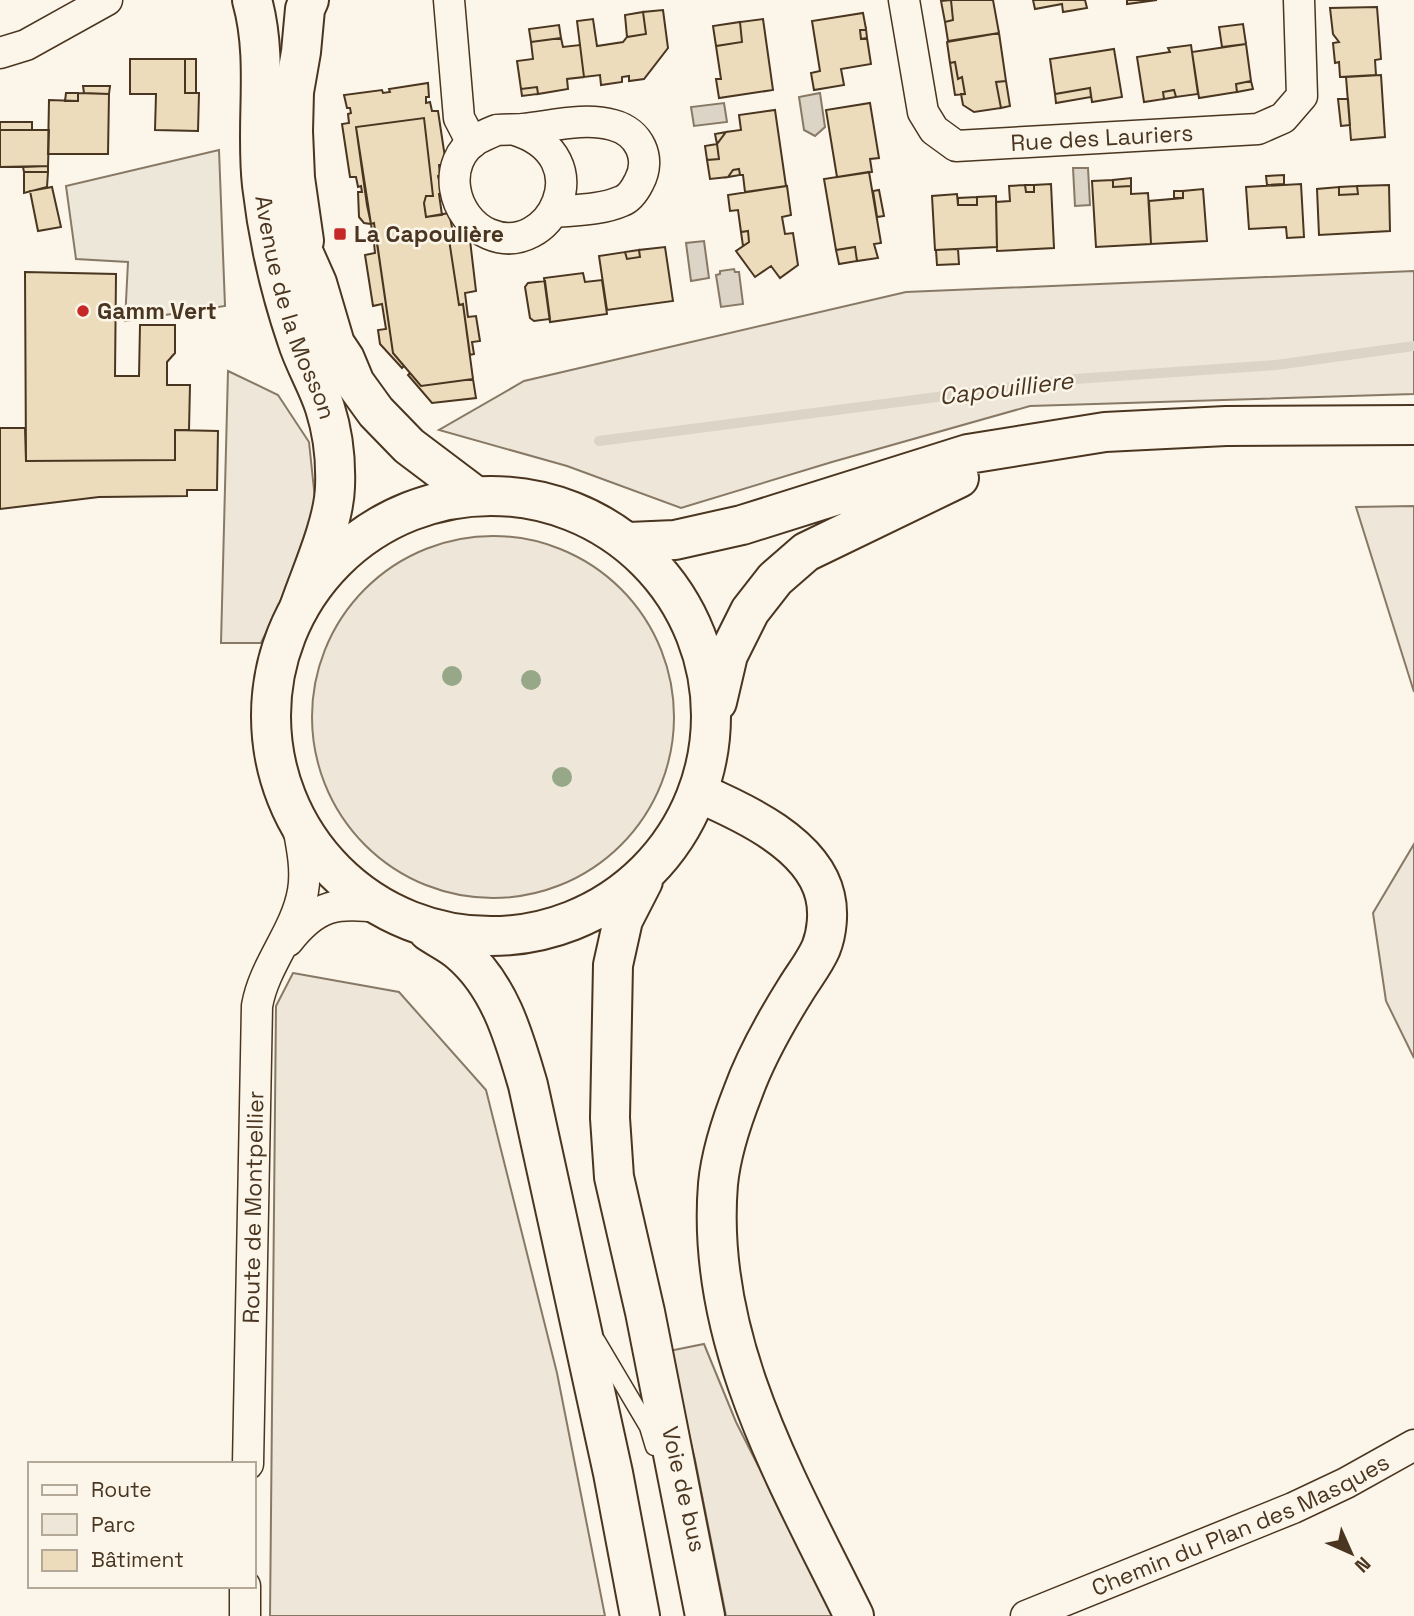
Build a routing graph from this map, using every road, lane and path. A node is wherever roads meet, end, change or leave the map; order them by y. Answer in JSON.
{"nodes":[{"id":1,"x":107,"y":0,"type":"edge"},
{"id":2,"x":252,"y":0,"type":"edge"},
{"id":3,"x":309,"y":0,"type":"edge"},
{"id":4,"x":449,"y":0,"type":"edge"},
{"id":5,"x":904,"y":0,"type":"edge"},
{"id":6,"x":1299,"y":0,"type":"edge"},
{"id":7,"x":0,"y":53,"type":"edge"},
{"id":8,"x":515,"y":130,"type":"junction"},
{"id":9,"x":472,"y":143,"type":"junction"},
{"id":10,"x":554,"y":212,"type":"junction"},
{"id":11,"x":1414,"y":425,"type":"edge"},
{"id":12,"x":1044,"y":443,"type":"junction"},
{"id":13,"x":474,"y":495,"type":"junction"},
{"id":14,"x":629,"y":542,"type":"junction"},
{"id":15,"x":299,"y":608,"type":"junction"},
{"id":16,"x":713,"y":722,"type":"junction"},
{"id":17,"x":698,"y":793,"type":"junction"},
{"id":18,"x":297,"y":821,"type":"junction"},
{"id":19,"x":649,"y":870,"type":"junction"},
{"id":20,"x":398,"y":915,"type":"junction"},
{"id":21,"x":276,"y":954,"type":"junction"},
{"id":22,"x":576,"y":1306,"type":"junction"},
{"id":23,"x":1414,"y":1446,"type":"edge"},
{"id":24,"x":248,"y":1462,"type":"edge"},
{"id":25,"x":659,"y":1467,"type":"dead end"},
{"id":26,"x":670,"y":1521,"type":"dead end"},
{"id":27,"x":245,"y":1588,"type":"edge"},
{"id":28,"x":245,"y":1616,"type":"edge"},
{"id":29,"x":640,"y":1616,"type":"edge"},
{"id":30,"x":689,"y":1616,"type":"edge"},
{"id":31,"x":705,"y":1616,"type":"edge"},
{"id":32,"x":854,"y":1616,"type":"edge"},
{"id":33,"x":1026,"y":1616,"type":"edge"}],
"edges":[{"from":1,"to":7,"type":"street"},
{"from":2,"to":15,"type":"main road","name":"Avenue de la Mosson"},
{"from":3,"to":13,"type":"main road","name":"Avenue de la Mosson"},
{"from":4,"to":9,"type":"street"},
{"from":5,"to":6,"type":"street","name":"Rue des Lauriers"},
{"from":8,"to":9,"type":"street"},
{"from":8,"to":10,"type":"street"},
{"from":8,"to":10,"type":"street"},
{"from":9,"to":10,"type":"street"},
{"from":11,"to":12,"type":"main road"},
{"from":12,"to":14,"type":"main road"},
{"from":12,"to":16,"type":"main road"},
{"from":13,"to":14,"type":"main road"},
{"from":13,"to":15,"type":"main road"},
{"from":14,"to":16,"type":"main road"},
{"from":15,"to":18,"type":"main road"},
{"from":16,"to":17,"type":"main road"},
{"from":17,"to":19,"type":"main road"},
{"from":17,"to":32,"type":"main road"},
{"from":18,"to":20,"type":"main road"},
{"from":18,"to":21,"type":"street","name":"Route de Montpellier"},
{"from":19,"to":20,"type":"main road"},
{"from":19,"to":31,"type":"main road"},
{"from":20,"to":21,"type":"street","name":"Route de Montpellier"},
{"from":20,"to":22,"type":"main road"},
{"from":21,"to":24,"type":"street","name":"Route de Montpellier"},
{"from":22,"to":25,"type":"lane","name":"Voie de bus"},
{"from":22,"to":29,"type":"main road"},
{"from":23,"to":33,"type":"street","name":"Chemin du Plan des Masques"},
{"from":26,"to":30,"type":"lane","name":"Voie de bus"},
{"from":27,"to":28,"type":"street"}]}
